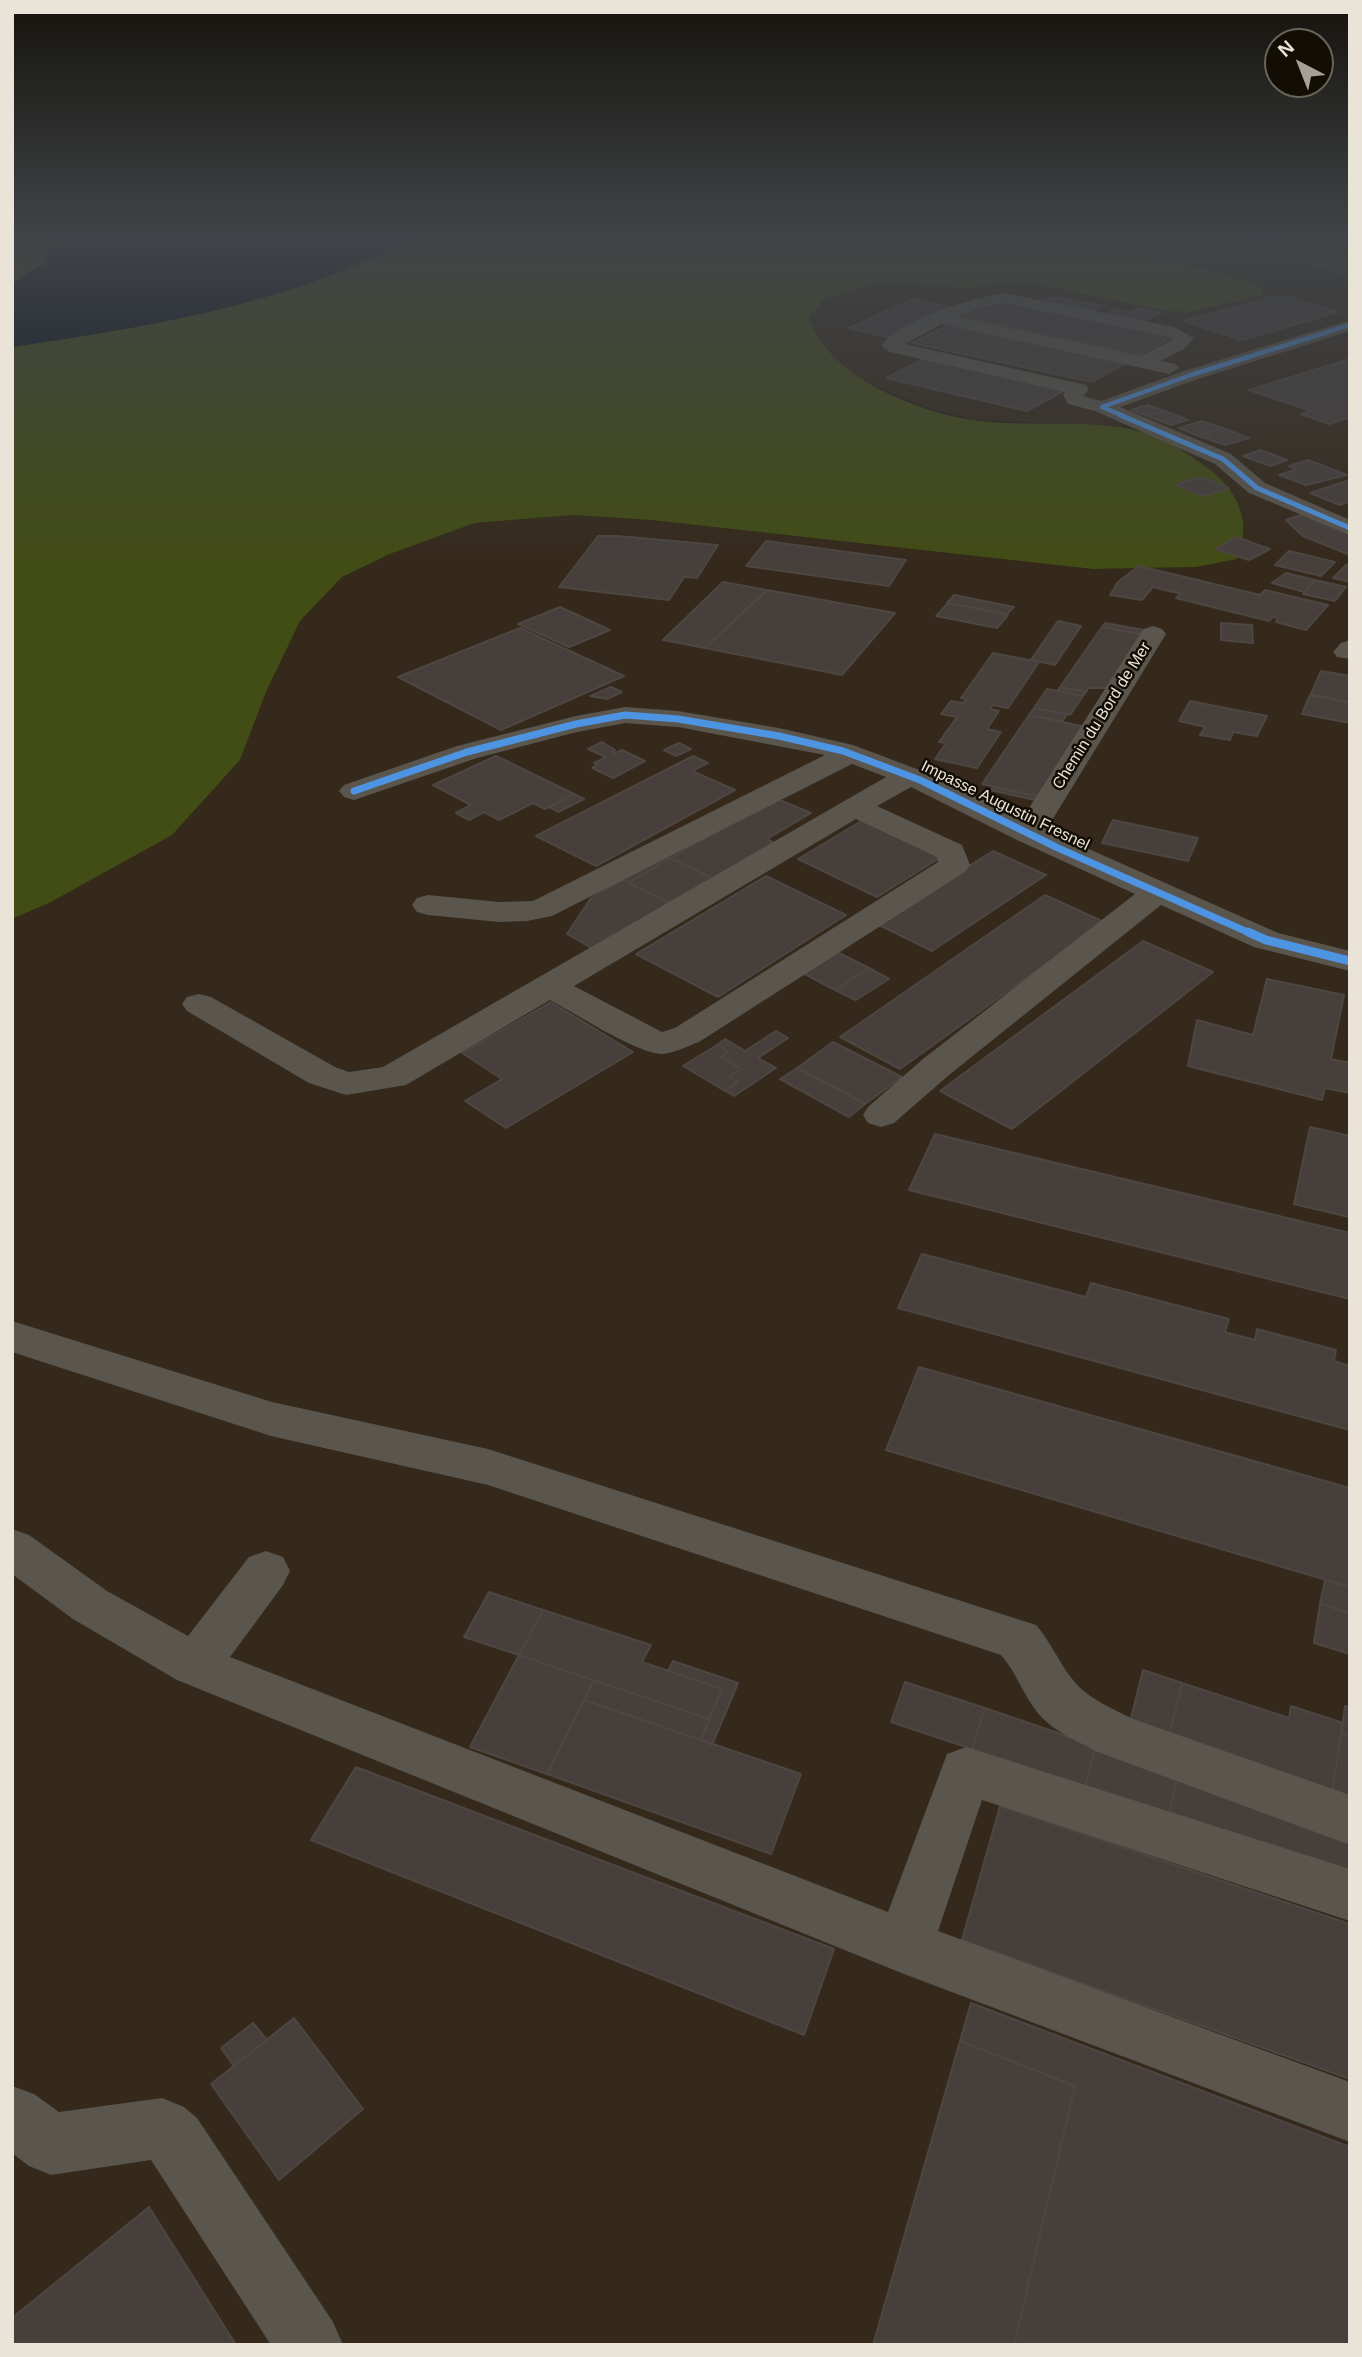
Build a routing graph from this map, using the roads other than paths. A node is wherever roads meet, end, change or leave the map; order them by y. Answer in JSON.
{"nodes":[{"id":1,"x":890,"y":346,"type":"edge"},
{"id":2,"x":1073,"y":346,"type":"edge"},
{"id":3,"x":1175,"y":346,"type":"edge"},
{"id":4,"x":1286,"y":346,"type":"edge"},
{"id":5,"x":1146,"y":361,"type":"junction"},
{"id":6,"x":1191,"y":375,"type":"junction"},
{"id":7,"x":1102,"y":407,"type":"junction"},
{"id":8,"x":1350,"y":528,"type":"edge"},
{"id":9,"x":1153,"y":634,"type":"dead end"},
{"id":10,"x":850,"y":754,"type":"junction"},
{"id":11,"x":908,"y":776,"type":"junction"},
{"id":12,"x":354,"y":791,"type":"dead end"},
{"id":13,"x":855,"y":807,"type":"junction"},
{"id":14,"x":1028,"y":834,"type":"junction"},
{"id":15,"x":1156,"y":892,"type":"junction"},
{"id":16,"x":428,"y":905,"type":"dead end"},
{"id":17,"x":1350,"y":961,"type":"edge"},
{"id":18,"x":547,"y":985,"type":"junction"},
{"id":19,"x":198,"y":1004,"type":"dead end"},
{"id":20,"x":881,"y":1115,"type":"dead end"},
{"id":21,"x":12,"y":1336,"type":"edge"},
{"id":22,"x":12,"y":1548,"type":"edge"},
{"id":23,"x":265,"y":1571,"type":"dead end"},
{"id":24,"x":195,"y":1665,"type":"junction"},
{"id":25,"x":1350,"y":1820,"type":"edge"},
{"id":26,"x":1350,"y":1895,"type":"edge"},
{"id":27,"x":904,"y":1946,"type":"junction"},
{"id":28,"x":1350,"y":2112,"type":"edge"},
{"id":29,"x":12,"y":2116,"type":"edge"},
{"id":30,"x":310,"y":2345,"type":"edge"}],
"edges":[{"from":1,"to":7,"type":"street"},
{"from":2,"to":5,"type":"street"},
{"from":3,"to":5,"type":"street"},
{"from":4,"to":6,"type":"street"},
{"from":5,"to":6,"type":"street"},
{"from":6,"to":7,"type":"street"},
{"from":7,"to":8,"type":"street"},
{"from":9,"to":14,"type":"street","name":"Chemin du Bord de Mer"},
{"from":10,"to":11,"type":"street","name":"Impasse Augustin Fresnel"},
{"from":10,"to":12,"type":"street","name":"Impasse Augustin Fresnel"},
{"from":10,"to":16,"type":"street"},
{"from":11,"to":13,"type":"street"},
{"from":11,"to":14,"type":"street","name":"Impasse Augustin Fresnel"},
{"from":13,"to":18,"type":"street"},
{"from":13,"to":18,"type":"street"},
{"from":14,"to":15,"type":"street","name":"Impasse Augustin Fresnel"},
{"from":15,"to":17,"type":"street","name":"Impasse Augustin Fresnel"},
{"from":15,"to":20,"type":"street"},
{"from":18,"to":19,"type":"street"},
{"from":21,"to":25,"type":"street"},
{"from":22,"to":24,"type":"street"},
{"from":23,"to":24,"type":"street"},
{"from":24,"to":27,"type":"street"},
{"from":26,"to":27,"type":"street"},
{"from":27,"to":28,"type":"street"},
{"from":29,"to":30,"type":"street"}]}
